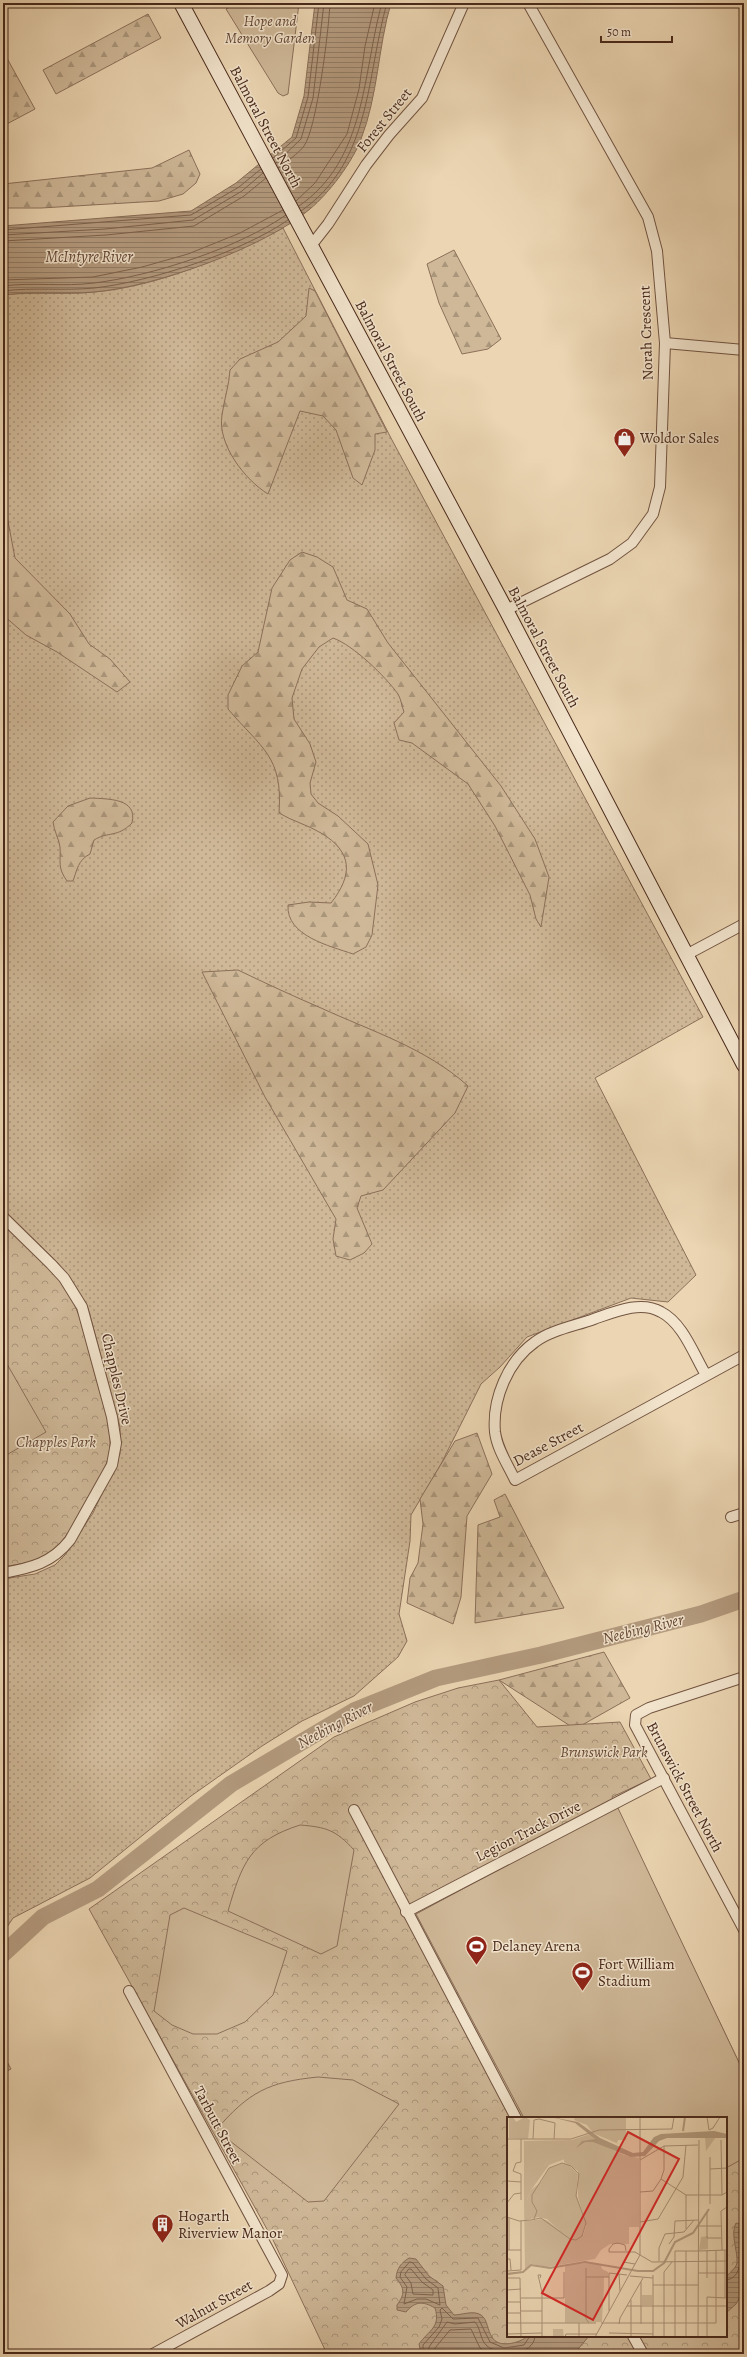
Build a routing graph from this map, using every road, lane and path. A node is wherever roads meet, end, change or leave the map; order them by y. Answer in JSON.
{"nodes":[{"id":1,"x":181,"y":3,"type":"edge"},
{"id":2,"x":464,"y":3,"type":"edge"},
{"id":3,"x":528,"y":3,"type":"edge"},
{"id":4,"x":310,"y":247,"type":"junction"},
{"id":5,"x":665,"y":343,"type":"junction"},
{"id":6,"x":744,"y":350,"type":"edge"},
{"id":7,"x":506,"y":610,"type":"junction"},
{"id":8,"x":744,"y":924,"type":"edge"},
{"id":9,"x":686,"y":955,"type":"junction"},
{"id":10,"x":744,"y":1065,"type":"edge"},
{"id":11,"x":3,"y":1217,"type":"edge"},
{"id":12,"x":744,"y":1355,"type":"edge"},
{"id":13,"x":706,"y":1375,"type":"junction"},
{"id":14,"x":744,"y":1513,"type":"edge"},
{"id":15,"x":731,"y":1517,"type":"dead end"},
{"id":16,"x":3,"y":1573,"type":"edge"},
{"id":17,"x":744,"y":1678,"type":"edge"},
{"id":18,"x":664,"y":1778,"type":"junction"},
{"id":19,"x":354,"y":1810,"type":"dead end"},
{"id":20,"x":406,"y":1912,"type":"junction"},
{"id":21,"x":744,"y":1930,"type":"edge"},
{"id":22,"x":129,"y":1991,"type":"dead end"},
{"id":23,"x":515,"y":2117,"type":"edge"},
{"id":24,"x":280,"y":2273,"type":"joint"},
{"id":25,"x":634,"y":2337,"type":"edge"},
{"id":26,"x":153,"y":2354,"type":"edge"},
{"id":27,"x":643,"y":2354,"type":"edge"}],
"edges":[{"from":1,"to":4,"type":"main road","name":"Balmoral Street North"},
{"from":2,"to":4,"type":"street","name":"Forest Street"},
{"from":3,"to":5,"type":"street","name":"Norah Crescent"},
{"from":4,"to":7,"type":"main road","name":"Balmoral Street South"},
{"from":5,"to":6,"type":"street"},
{"from":5,"to":7,"type":"street","name":"Norah Crescent"},
{"from":7,"to":9,"type":"main road","name":"Balmoral Street South"},
{"from":8,"to":9,"type":"street"},
{"from":9,"to":10,"type":"main road","name":"Balmoral Street South"},
{"from":11,"to":16,"type":"street","name":"Chapples Drive"},
{"from":12,"to":13,"type":"street","name":"Dease Street"},
{"from":13,"to":13,"type":"street","name":"Dease Street"},
{"from":14,"to":15,"type":"street"},
{"from":17,"to":18,"type":"street","name":"Brunswick Street North"},
{"from":18,"to":20,"type":"street","name":"Legion Track Drive"},
{"from":18,"to":21,"type":"street","name":"Brunswick Street North"},
{"from":19,"to":20,"type":"street"},
{"from":20,"to":23,"type":"street"},
{"from":22,"to":24,"type":"street","name":"Tarbutt Street"},
{"from":24,"to":26,"type":"street","name":"Walnut Street"},
{"from":25,"to":27,"type":"street"}]}
